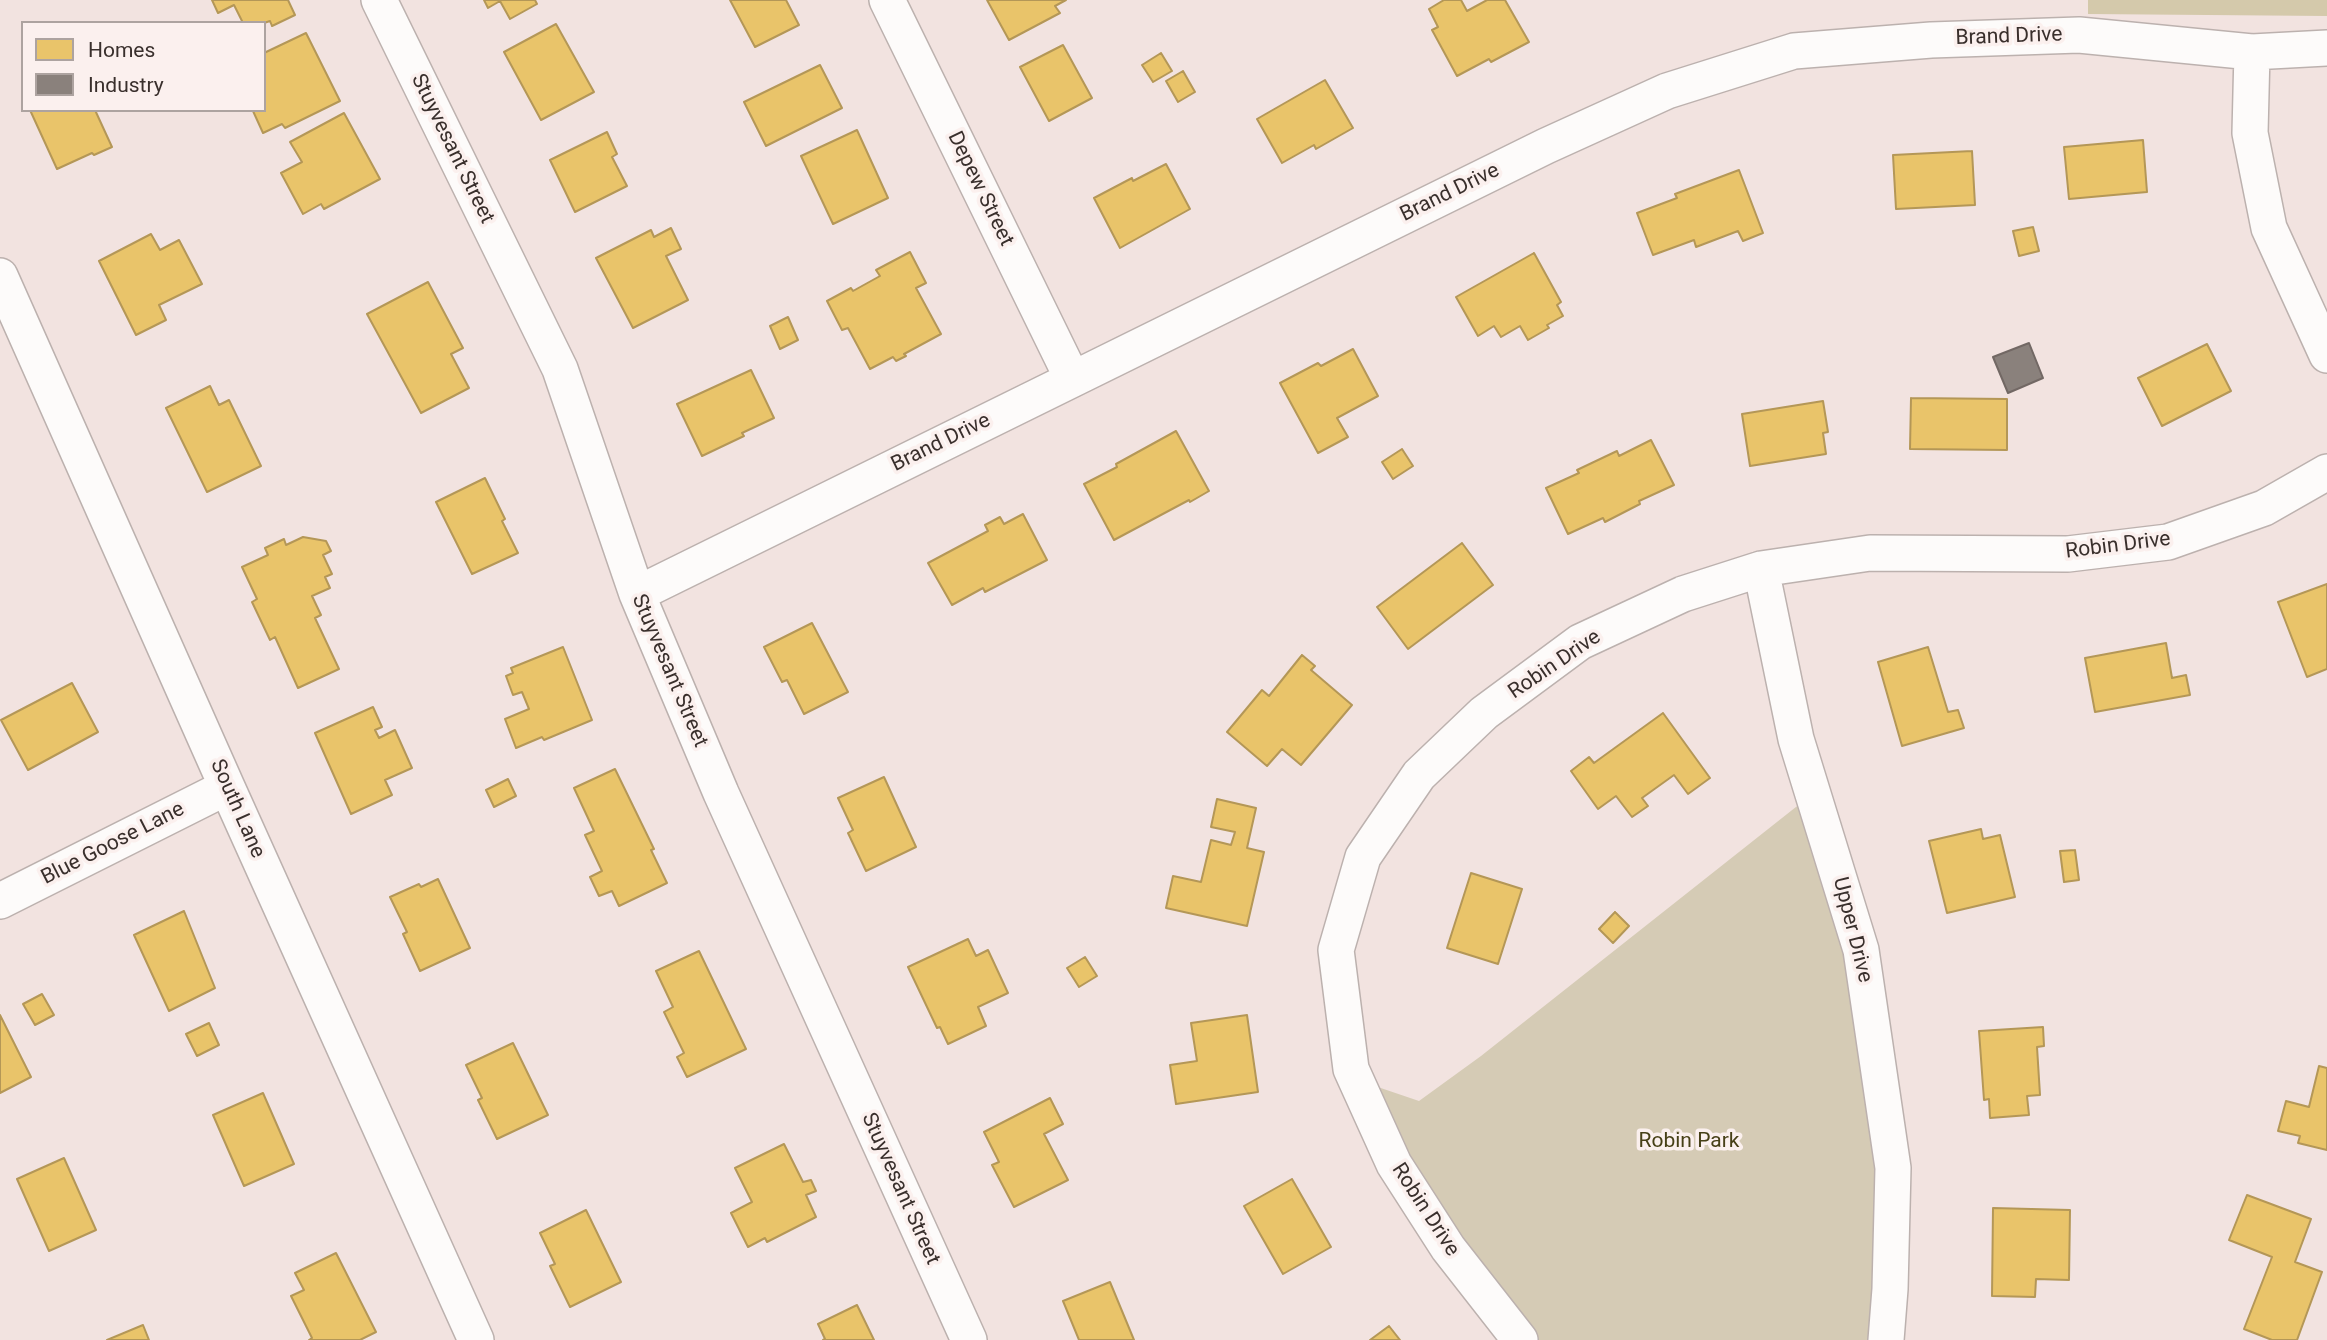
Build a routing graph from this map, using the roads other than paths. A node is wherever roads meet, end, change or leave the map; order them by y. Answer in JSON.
{"nodes":[{"id":1,"x":379,"y":0,"type":"edge"},
{"id":2,"x":887,"y":0,"type":"edge"},
{"id":3,"x":2327,"y":48,"type":"edge"},
{"id":4,"x":2252,"y":52,"type":"junction"},
{"id":5,"x":0,"y":276,"type":"edge"},
{"id":6,"x":10,"y":325,"type":"edge"},
{"id":7,"x":2327,"y":355,"type":"edge"},
{"id":8,"x":1072,"y":378,"type":"junction"},
{"id":9,"x":2327,"y":472,"type":"edge"},
{"id":10,"x":1761,"y":569,"type":"junction"},
{"id":11,"x":636,"y":594,"type":"junction"},
{"id":12,"x":227,"y":787,"type":"junction"},
{"id":13,"x":0,"y":901,"type":"edge"},
{"id":14,"x":477,"y":1340,"type":"edge"},
{"id":15,"x":969,"y":1340,"type":"edge"},
{"id":16,"x":1520,"y":1340,"type":"edge"},
{"id":17,"x":1886,"y":1340,"type":"edge"}],
"edges":[{"from":1,"to":11,"type":"street","name":"Stuyvesant Street"},
{"from":2,"to":8,"type":"street","name":"Depew Street"},
{"from":3,"to":4,"type":"street","name":"Brand Drive"},
{"from":4,"to":7,"type":"street"},
{"from":4,"to":8,"type":"street","name":"Brand Drive"},
{"from":5,"to":6,"type":"street","name":"South Lane"},
{"from":6,"to":12,"type":"street","name":"South Lane"},
{"from":8,"to":11,"type":"street","name":"Brand Drive"},
{"from":9,"to":10,"type":"street","name":"Robin Drive"},
{"from":10,"to":16,"type":"street","name":"Robin Drive"},
{"from":10,"to":17,"type":"street","name":"Upper Drive"},
{"from":11,"to":15,"type":"street","name":"Stuyvesant Street"},
{"from":12,"to":13,"type":"street","name":"Blue Goose Lane"},
{"from":12,"to":14,"type":"street","name":"South Lane"}]}
